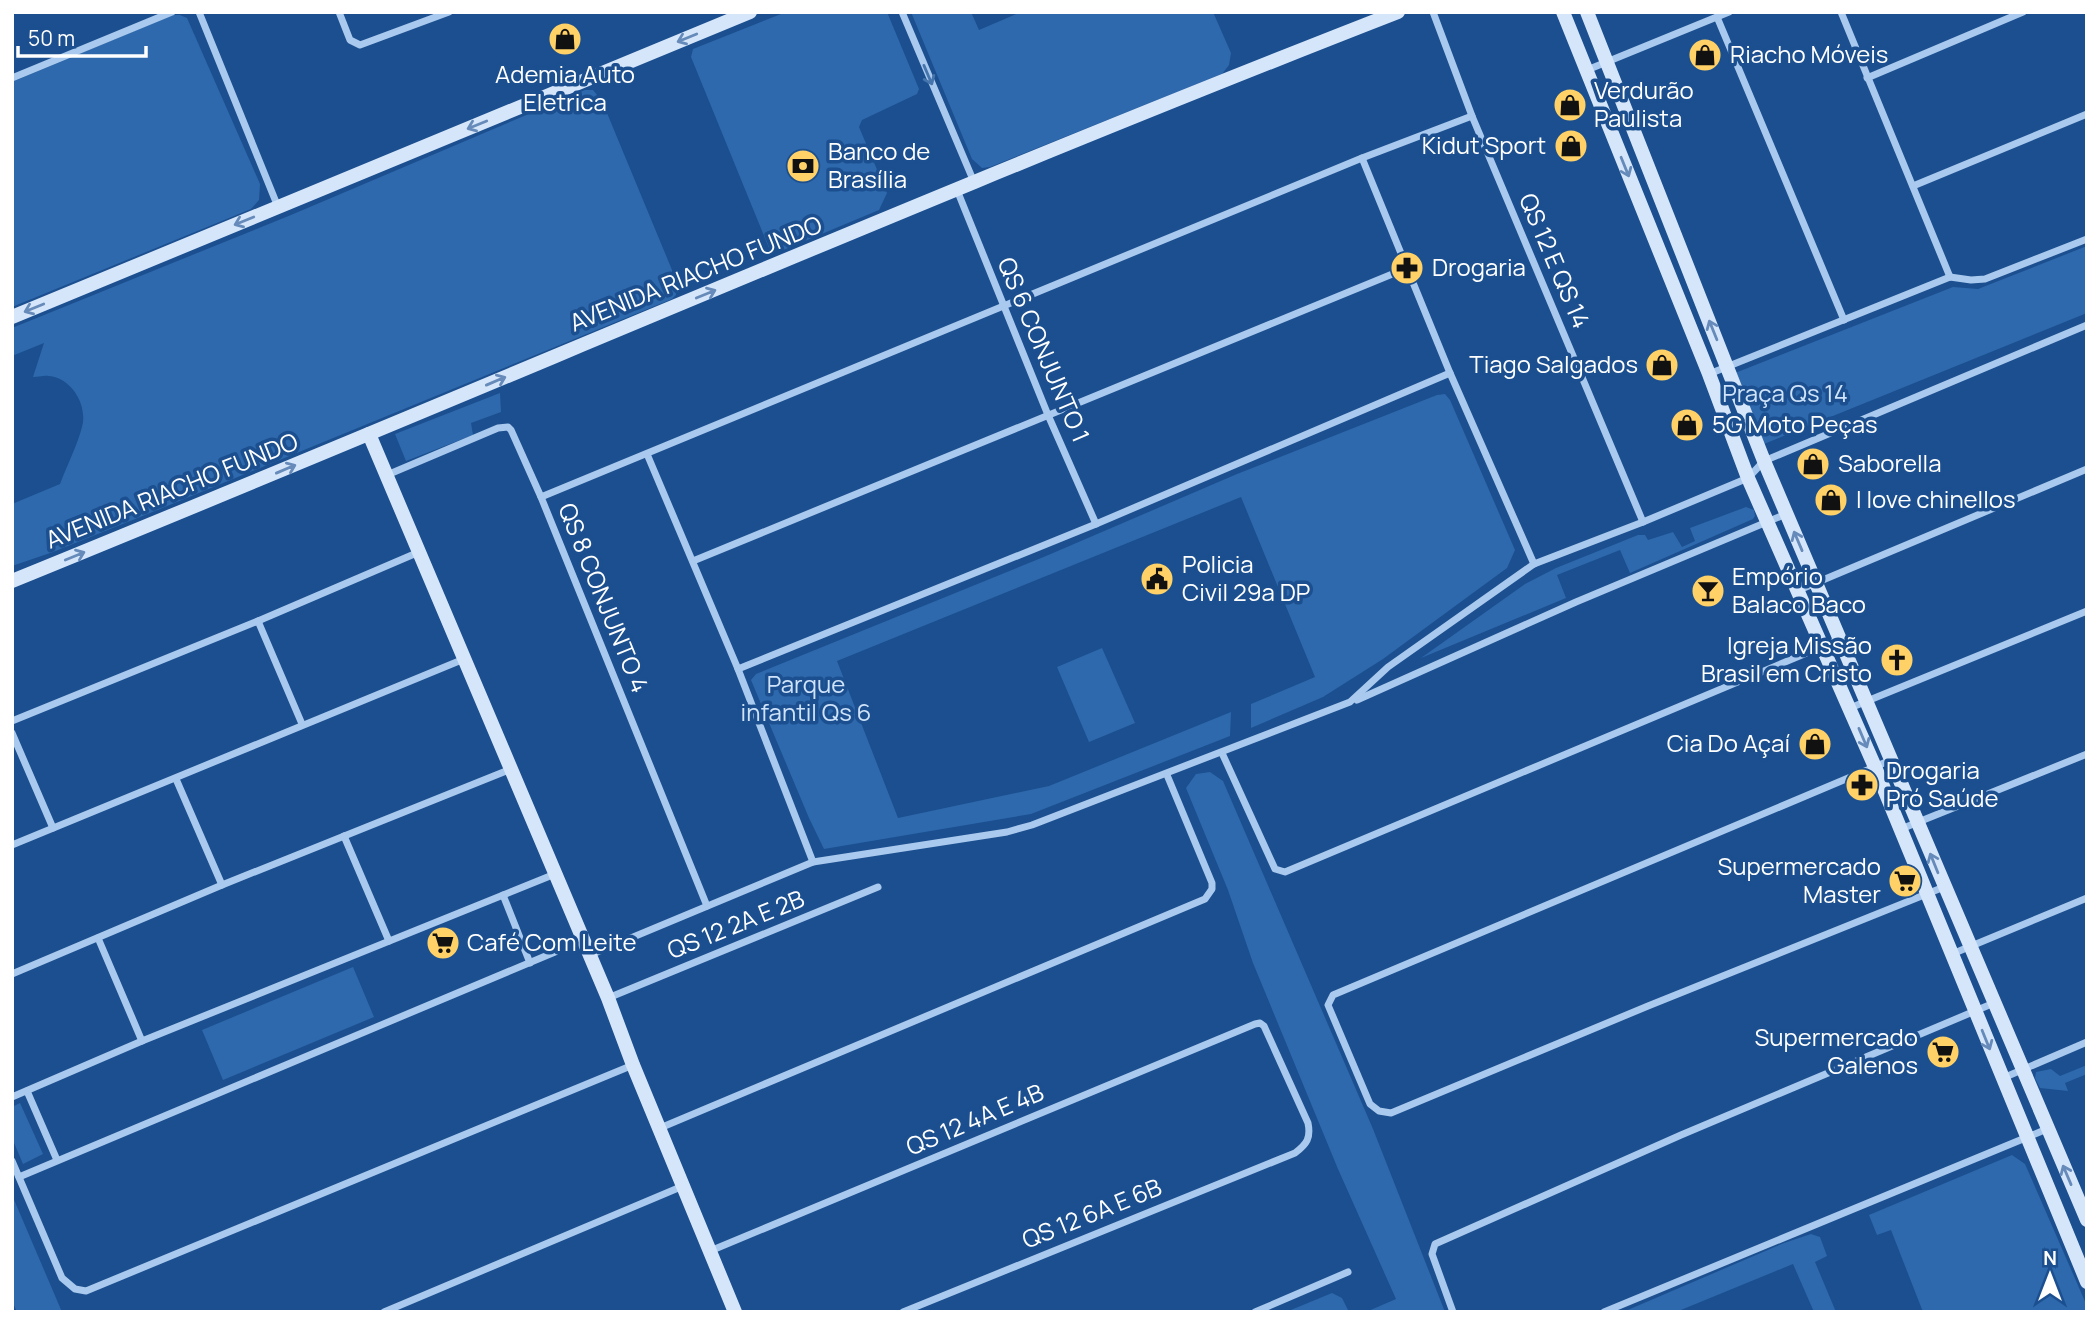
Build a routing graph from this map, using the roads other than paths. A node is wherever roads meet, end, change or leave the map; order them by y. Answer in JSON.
{"nodes":[{"id":1,"x":172,"y":12,"type":"edge"},
{"id":2,"x":199,"y":12,"type":"edge"},
{"id":3,"x":339,"y":12,"type":"edge"},
{"id":4,"x":449,"y":12,"type":"edge"},
{"id":5,"x":750,"y":12,"type":"edge"},
{"id":6,"x":902,"y":12,"type":"edge"},
{"id":7,"x":1398,"y":12,"type":"edge"},
{"id":8,"x":1433,"y":12,"type":"edge"},
{"id":9,"x":1563,"y":12,"type":"edge"},
{"id":10,"x":1587,"y":12,"type":"edge"},
{"id":11,"x":1729,"y":12,"type":"edge"},
{"id":12,"x":1840,"y":12,"type":"edge"},
{"id":13,"x":2023,"y":12,"type":"edge"},
{"id":14,"x":1717,"y":17,"type":"junction"},
{"id":15,"x":1605,"y":62,"type":"junction"},
{"id":16,"x":1586,"y":70,"type":"junction"},
{"id":17,"x":12,"y":78,"type":"edge"},
{"id":18,"x":1867,"y":78,"type":"junction"},
{"id":19,"x":2087,"y":114,"type":"edge"},
{"id":20,"x":1472,"y":116,"type":"junction"},
{"id":21,"x":1362,"y":158,"type":"junction"},
{"id":22,"x":974,"y":183,"type":"junction"},
{"id":23,"x":1913,"y":186,"type":"junction"},
{"id":24,"x":957,"y":190,"type":"junction"},
{"id":25,"x":278,"y":207,"type":"junction"},
{"id":26,"x":2087,"y":239,"type":"edge"},
{"id":27,"x":1407,"y":268,"type":"junction"},
{"id":28,"x":1950,"y":276,"type":"junction"},
{"id":29,"x":1003,"y":306,"type":"junction"},
{"id":30,"x":12,"y":317,"type":"edge"},
{"id":31,"x":1844,"y":320,"type":"junction"},
{"id":32,"x":2087,"y":325,"type":"edge"},
{"id":33,"x":1727,"y":366,"type":"junction"},
{"id":34,"x":1450,"y":373,"type":"junction"},
{"id":35,"x":1709,"y":374,"type":"junction"},
{"id":36,"x":1048,"y":415,"type":"junction"},
{"id":37,"x":369,"y":435,"type":"junction"},
{"id":38,"x":647,"y":454,"type":"junction"},
{"id":39,"x":1764,"y":461,"type":"junction"},
{"id":40,"x":2087,"y":469,"type":"edge"},
{"id":41,"x":386,"y":475,"type":"junction"},
{"id":42,"x":1748,"y":478,"type":"junction"},
{"id":43,"x":541,"y":497,"type":"junction"},
{"id":44,"x":1786,"y":513,"type":"junction"},
{"id":45,"x":1768,"y":521,"type":"junction"},
{"id":46,"x":1643,"y":522,"type":"junction"},
{"id":47,"x":1096,"y":524,"type":"junction"},
{"id":48,"x":419,"y":552,"type":"junction"},
{"id":49,"x":692,"y":561,"type":"junction"},
{"id":50,"x":1534,"y":564,"type":"junction"},
{"id":51,"x":12,"y":581,"type":"edge"},
{"id":52,"x":1815,"y":581,"type":"junction"},
{"id":53,"x":1799,"y":590,"type":"junction"},
{"id":54,"x":2087,"y":611,"type":"edge"},
{"id":55,"x":258,"y":621,"type":"junction"},
{"id":56,"x":1840,"y":639,"type":"junction"},
{"id":57,"x":1824,"y":647,"type":"junction"},
{"id":58,"x":464,"y":659,"type":"junction"},
{"id":59,"x":738,"y":669,"type":"junction"},
{"id":60,"x":1350,"y":702,"type":"junction"},
{"id":61,"x":1867,"y":702,"type":"junction"},
{"id":62,"x":1850,"y":708,"type":"junction"},
{"id":63,"x":12,"y":721,"type":"edge"},
{"id":64,"x":302,"y":724,"type":"junction"},
{"id":65,"x":12,"y":733,"type":"edge"},
{"id":66,"x":1222,"y":753,"type":"junction"},
{"id":67,"x":2087,"y":754,"type":"edge"},
{"id":68,"x":1891,"y":760,"type":"junction"},
{"id":69,"x":1875,"y":767,"type":"junction"},
{"id":70,"x":511,"y":769,"type":"junction"},
{"id":71,"x":1167,"y":775,"type":"junction"},
{"id":72,"x":176,"y":779,"type":"junction"},
{"id":73,"x":1917,"y":822,"type":"junction"},
{"id":74,"x":53,"y":828,"type":"junction"},
{"id":75,"x":1900,"y":829,"type":"junction"},
{"id":76,"x":344,"y":836,"type":"junction"},
{"id":77,"x":12,"y":845,"type":"edge"},
{"id":78,"x":813,"y":862,"type":"junction"},
{"id":79,"x":555,"y":874,"type":"junction"},
{"id":80,"x":222,"y":885,"type":"junction"},
{"id":81,"x":878,"y":887,"type":"dead end"},
{"id":82,"x":1944,"y":887,"type":"junction"},
{"id":83,"x":1927,"y":894,"type":"junction"},
{"id":84,"x":503,"y":895,"type":"junction"},
{"id":85,"x":2087,"y":898,"type":"edge"},
{"id":86,"x":707,"y":906,"type":"junction"},
{"id":87,"x":97,"y":938,"type":"junction"},
{"id":88,"x":389,"y":942,"type":"junction"},
{"id":89,"x":1970,"y":947,"type":"junction"},
{"id":90,"x":555,"y":952,"type":"dead end"},
{"id":91,"x":1951,"y":954,"type":"junction"},
{"id":92,"x":590,"y":955,"type":"junction"},
{"id":93,"x":530,"y":962,"type":"junction"},
{"id":94,"x":12,"y":974,"type":"edge"},
{"id":95,"x":608,"y":998,"type":"junction"},
{"id":96,"x":1994,"y":1003,"type":"junction"},
{"id":97,"x":1974,"y":1011,"type":"junction"},
{"id":98,"x":142,"y":1041,"type":"junction"},
{"id":99,"x":2087,"y":1042,"type":"edge"},
{"id":100,"x":633,"y":1065,"type":"junction"},
{"id":101,"x":2022,"y":1069,"type":"junction"},
{"id":102,"x":2002,"y":1078,"type":"junction"},
{"id":103,"x":27,"y":1091,"type":"junction"},
{"id":104,"x":12,"y":1097,"type":"edge"},
{"id":105,"x":660,"y":1128,"type":"junction"},
{"id":106,"x":2047,"y":1129,"type":"junction"},
{"id":107,"x":2026,"y":1136,"type":"junction"},
{"id":108,"x":1296,"y":1153,"type":"joint"},
{"id":109,"x":57,"y":1160,"type":"junction"},
{"id":110,"x":12,"y":1161,"type":"edge"},
{"id":111,"x":19,"y":1177,"type":"junction"},
{"id":112,"x":683,"y":1186,"type":"junction"},
{"id":113,"x":2087,"y":1220,"type":"edge"},
{"id":114,"x":710,"y":1251,"type":"junction"},
{"id":115,"x":1348,"y":1272,"type":"dead end"},
{"id":116,"x":2087,"y":1282,"type":"edge"},
{"id":117,"x":384,"y":1312,"type":"edge"},
{"id":118,"x":735,"y":1312,"type":"edge"},
{"id":119,"x":903,"y":1312,"type":"edge"},
{"id":120,"x":1255,"y":1312,"type":"edge"},
{"id":121,"x":1453,"y":1312,"type":"edge"},
{"id":122,"x":1604,"y":1312,"type":"edge"}],
"edges":[{"from":1,"to":17,"type":"street"},
{"from":2,"to":25,"type":"street"},
{"from":3,"to":4,"type":"street"},
{"from":5,"to":25,"type":"street","one_way":true},
{"from":6,"to":22,"type":"street","one_way":true},
{"from":7,"to":22,"type":"street","name":"AVENIDA RIACHO FUNDO"},
{"from":8,"to":20,"type":"street","name":"QS 12 E QS 14"},
{"from":9,"to":16,"type":"street"},
{"from":10,"to":15,"type":"street"},
{"from":11,"to":14,"type":"street"},
{"from":12,"to":18,"type":"street"},
{"from":13,"to":18,"type":"street"},
{"from":14,"to":15,"type":"street"},
{"from":14,"to":31,"type":"street"},
{"from":15,"to":16,"type":"street"},
{"from":33,"to":15,"type":"street","one_way":true},
{"from":16,"to":35,"type":"street","one_way":true},
{"from":18,"to":23,"type":"street"},
{"from":19,"to":23,"type":"street"},
{"from":20,"to":21,"type":"street"},
{"from":20,"to":46,"type":"street","name":"QS 12 E QS 14"},
{"from":21,"to":27,"type":"street"},
{"from":21,"to":29,"type":"street"},
{"from":22,"to":24,"type":"street","name":"AVENIDA RIACHO FUNDO"},
{"from":23,"to":28,"type":"street"},
{"from":24,"to":29,"type":"street","name":"QS 6 CONJUNTO 1"},
{"from":37,"to":24,"type":"street","name":"AVENIDA RIACHO FUNDO","one_way":true},
{"from":25,"to":30,"type":"street","one_way":true},
{"from":26,"to":28,"type":"street"},
{"from":27,"to":34,"type":"street"},
{"from":27,"to":36,"type":"street"},
{"from":28,"to":31,"type":"street"},
{"from":29,"to":36,"type":"street","name":"QS 6 CONJUNTO 1"},
{"from":29,"to":38,"type":"street"},
{"from":31,"to":33,"type":"street"},
{"from":32,"to":39,"type":"street"},
{"from":33,"to":35,"type":"street"},
{"from":33,"to":39,"type":"street"},
{"from":34,"to":47,"type":"street"},
{"from":34,"to":50,"type":"street"},
{"from":35,"to":42,"type":"street"},
{"from":36,"to":47,"type":"street","name":"QS 6 CONJUNTO 1"},
{"from":36,"to":49,"type":"street"},
{"from":37,"to":41,"type":"street"},
{"from":51,"to":37,"type":"street","name":"AVENIDA RIACHO FUNDO","one_way":true},
{"from":38,"to":43,"type":"street"},
{"from":38,"to":49,"type":"street"},
{"from":39,"to":42,"type":"street"},
{"from":39,"to":44,"type":"street"},
{"from":40,"to":52,"type":"street"},
{"from":41,"to":43,"type":"street","name":"QS 8 CONJUNTO 4"},
{"from":41,"to":48,"type":"street"},
{"from":42,"to":45,"type":"street"},
{"from":42,"to":46,"type":"street"},
{"from":43,"to":86,"type":"street","name":"QS 8 CONJUNTO 4"},
{"from":44,"to":45,"type":"street"},
{"from":52,"to":44,"type":"street","one_way":true},
{"from":45,"to":53,"type":"street"},
{"from":45,"to":60,"type":"street"},
{"from":46,"to":50,"type":"street"},
{"from":47,"to":59,"type":"street"},
{"from":48,"to":55,"type":"street"},
{"from":48,"to":58,"type":"street"},
{"from":49,"to":59,"type":"street"},
{"from":50,"to":60,"type":"street"},
{"from":52,"to":53,"type":"street"},
{"from":52,"to":56,"type":"street"},
{"from":53,"to":57,"type":"street"},
{"from":54,"to":61,"type":"street"},
{"from":55,"to":63,"type":"street"},
{"from":55,"to":64,"type":"street"},
{"from":56,"to":57,"type":"street"},
{"from":56,"to":61,"type":"street"},
{"from":57,"to":62,"type":"street"},
{"from":57,"to":66,"type":"street"},
{"from":58,"to":64,"type":"street"},
{"from":58,"to":70,"type":"street"},
{"from":59,"to":78,"type":"street"},
{"from":60,"to":66,"type":"street"},
{"from":61,"to":62,"type":"street"},
{"from":61,"to":68,"type":"street"},
{"from":62,"to":69,"type":"street","one_way":true},
{"from":64,"to":72,"type":"street"},
{"from":65,"to":74,"type":"street"},
{"from":66,"to":71,"type":"street"},
{"from":67,"to":73,"type":"street"},
{"from":68,"to":69,"type":"street"},
{"from":68,"to":73,"type":"street"},
{"from":69,"to":75,"type":"street"},
{"from":69,"to":83,"type":"street"},
{"from":70,"to":76,"type":"street"},
{"from":70,"to":79,"type":"street"},
{"from":71,"to":78,"type":"street"},
{"from":71,"to":105,"type":"street"},
{"from":72,"to":74,"type":"street"},
{"from":72,"to":80,"type":"street"},
{"from":73,"to":75,"type":"street"},
{"from":82,"to":73,"type":"street","one_way":true},
{"from":74,"to":77,"type":"street"},
{"from":75,"to":83,"type":"street"},
{"from":76,"to":80,"type":"street"},
{"from":76,"to":88,"type":"street"},
{"from":78,"to":86,"type":"street"},
{"from":79,"to":84,"type":"street"},
{"from":79,"to":92,"type":"street"},
{"from":80,"to":87,"type":"street"},
{"from":81,"to":95,"type":"street","name":"QS 12 2A E 2B"},
{"from":82,"to":83,"type":"street"},
{"from":82,"to":89,"type":"street"},
{"from":83,"to":91,"type":"street"},
{"from":84,"to":88,"type":"street"},
{"from":84,"to":93,"type":"street"},
{"from":85,"to":89,"type":"street"},
{"from":86,"to":92,"type":"street"},
{"from":87,"to":94,"type":"street"},
{"from":87,"to":98,"type":"street"},
{"from":88,"to":98,"type":"street"},
{"from":89,"to":91,"type":"street"},
{"from":89,"to":96,"type":"street"},
{"from":90,"to":93,"type":"street"},
{"from":91,"to":97,"type":"street"},
{"from":92,"to":95,"type":"street"},
{"from":93,"to":109,"type":"street"},
{"from":95,"to":100,"type":"street"},
{"from":96,"to":97,"type":"street"},
{"from":96,"to":101,"type":"street"},
{"from":97,"to":102,"type":"street","one_way":true},
{"from":97,"to":121,"type":"street"},
{"from":98,"to":103,"type":"street"},
{"from":99,"to":101,"type":"street"},
{"from":100,"to":105,"type":"street"},
{"from":100,"to":111,"type":"street"},
{"from":101,"to":102,"type":"street"},
{"from":101,"to":106,"type":"street"},
{"from":102,"to":107,"type":"street"},
{"from":103,"to":104,"type":"street"},
{"from":103,"to":109,"type":"street"},
{"from":105,"to":112,"type":"street"},
{"from":106,"to":107,"type":"street"},
{"from":113,"to":106,"type":"street","one_way":true},
{"from":107,"to":116,"type":"street"},
{"from":107,"to":122,"type":"street"},
{"from":108,"to":114,"type":"street","name":"QS 12 4A E 4B"},
{"from":108,"to":119,"type":"street","name":"QS 12 6A E 6B"},
{"from":109,"to":111,"type":"street"},
{"from":110,"to":111,"type":"street"},
{"from":112,"to":114,"type":"street"},
{"from":112,"to":117,"type":"street"},
{"from":114,"to":118,"type":"street"},
{"from":115,"to":120,"type":"street"}]}
